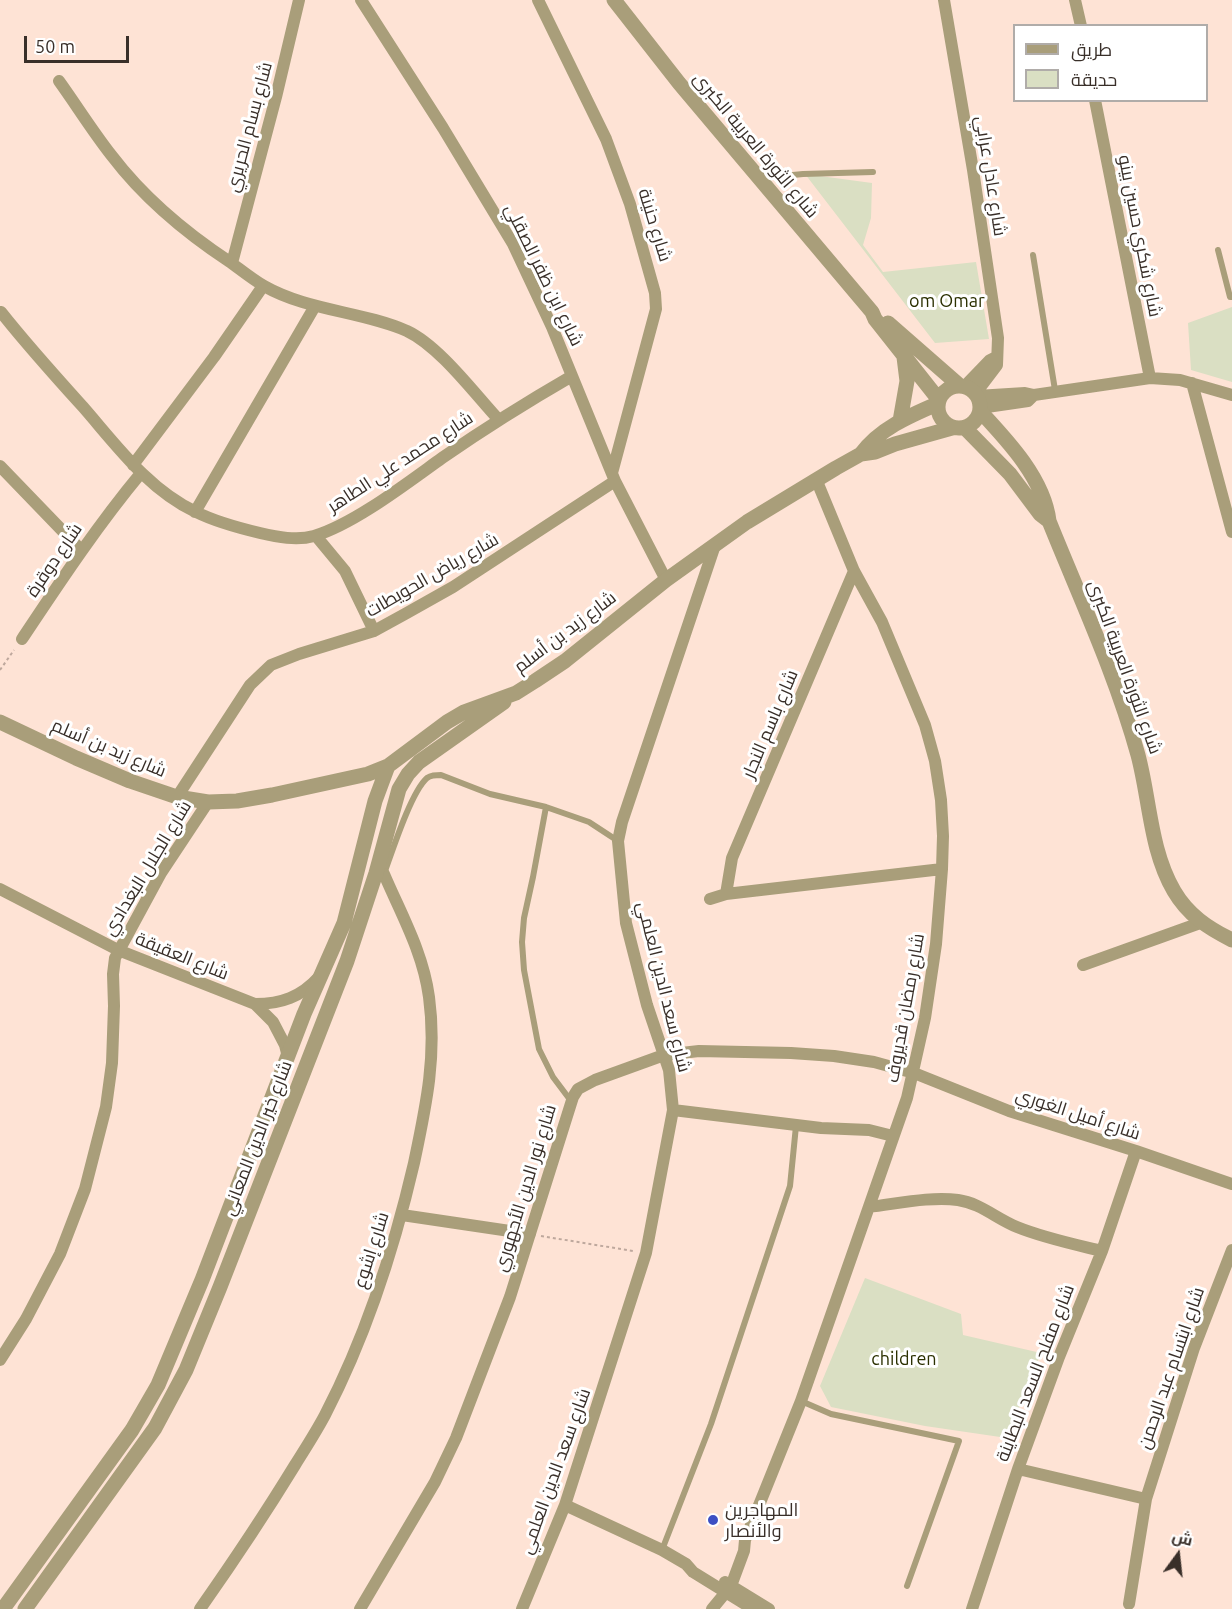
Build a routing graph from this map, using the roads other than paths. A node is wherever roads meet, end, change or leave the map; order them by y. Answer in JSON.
{"nodes":[{"id":1,"x":299,"y":0,"type":"edge"},
{"id":2,"x":361,"y":0,"type":"edge"},
{"id":3,"x":538,"y":0,"type":"edge"},
{"id":4,"x":614,"y":0,"type":"edge"},
{"id":5,"x":944,"y":0,"type":"edge"},
{"id":6,"x":1075,"y":0,"type":"edge"},
{"id":7,"x":1081,"y":24,"type":"edge"},
{"id":8,"x":59,"y":81,"type":"dead end"},
{"id":9,"x":1095,"y":102,"type":"edge"},
{"id":10,"x":873,"y":172,"type":"dead end"},
{"id":11,"x":758,"y":178,"type":"junction"},
{"id":12,"x":1218,"y":250,"type":"dead end"},
{"id":13,"x":1034,"y":255,"type":"dead end"},
{"id":14,"x":232,"y":263,"type":"junction"},
{"id":15,"x":263,"y":286,"type":"junction"},
{"id":16,"x":1232,"y":297,"type":"edge"},
{"id":17,"x":315,"y":306,"type":"junction"},
{"id":18,"x":1,"y":312,"type":"edge"},
{"id":19,"x":872,"y":312,"type":"junction"},
{"id":20,"x":902,"y":351,"type":"junction"},
{"id":21,"x":572,"y":376,"type":"junction"},
{"id":22,"x":1150,"y":378,"type":"junction"},
{"id":23,"x":1192,"y":383,"type":"junction"},
{"id":24,"x":1056,"y":390,"type":"junction"},
{"id":25,"x":1232,"y":395,"type":"edge"},
{"id":26,"x":973,"y":397,"type":"junction"},
{"id":27,"x":938,"y":402,"type":"junction"},
{"id":28,"x":498,"y":419,"type":"junction"},
{"id":29,"x":900,"y":421,"type":"junction"},
{"id":30,"x":958,"y":428,"type":"junction"},
{"id":31,"x":861,"y":454,"type":"junction"},
{"id":32,"x":0,"y":466,"type":"edge"},
{"id":33,"x":137,"y":469,"type":"junction"},
{"id":34,"x":613,"y":477,"type":"junction"},
{"id":35,"x":816,"y":479,"type":"junction"},
{"id":36,"x":195,"y":512,"type":"junction"},
{"id":37,"x":1049,"y":521,"type":"junction"},
{"id":38,"x":1232,"y":532,"type":"edge"},
{"id":39,"x":316,"y":536,"type":"junction"},
{"id":40,"x":716,"y":545,"type":"junction"},
{"id":41,"x":81,"y":550,"type":"junction"},
{"id":42,"x":854,"y":571,"type":"junction"},
{"id":43,"x":666,"y":580,"type":"junction"},
{"id":44,"x":374,"y":631,"type":"junction"},
{"id":45,"x":22,"y":639,"type":"road end"},
{"id":46,"x":516,"y":693,"type":"junction"},
{"id":47,"x":0,"y":722,"type":"edge"},
{"id":48,"x":388,"y":766,"type":"junction"},
{"id":49,"x":177,"y":797,"type":"junction"},
{"id":50,"x":208,"y":802,"type":"junction"},
{"id":51,"x":546,"y":807,"type":"junction"},
{"id":52,"x":618,"y":841,"type":"junction"},
{"id":53,"x":942,"y":869,"type":"junction"},
{"id":54,"x":380,"y":873,"type":"junction"},
{"id":55,"x":0,"y":889,"type":"edge"},
{"id":56,"x":726,"y":894,"type":"junction"},
{"id":57,"x":710,"y":898,"type":"dead end"},
{"id":58,"x":1200,"y":922,"type":"junction"},
{"id":59,"x":1232,"y":940,"type":"edge"},
{"id":60,"x":118,"y":950,"type":"junction"},
{"id":61,"x":1083,"y":965,"type":"dead end"},
{"id":62,"x":322,"y":974,"type":"junction"},
{"id":63,"x":255,"y":1004,"type":"junction"},
{"id":64,"x":664,"y":1054,"type":"junction"},
{"id":65,"x":288,"y":1057,"type":"junction"},
{"id":66,"x":914,"y":1073,"type":"junction"},
{"id":67,"x":572,"y":1101,"type":"junction"},
{"id":68,"x":673,"y":1110,"type":"junction"},
{"id":69,"x":796,"y":1126,"type":"junction"},
{"id":70,"x":893,"y":1136,"type":"junction"},
{"id":71,"x":1137,"y":1151,"type":"junction"},
{"id":72,"x":1232,"y":1184,"type":"edge"},
{"id":73,"x":869,"y":1207,"type":"junction"},
{"id":74,"x":402,"y":1215,"type":"junction"},
{"id":75,"x":530,"y":1234,"type":"junction"},
{"id":76,"x":1232,"y":1250,"type":"edge"},
{"id":77,"x":1102,"y":1251,"type":"junction"},
{"id":78,"x":0,"y":1360,"type":"edge"},
{"id":79,"x":801,"y":1401,"type":"junction"},
{"id":80,"x":1018,"y":1469,"type":"junction"},
{"id":81,"x":1146,"y":1499,"type":"junction"},
{"id":82,"x":565,"y":1505,"type":"junction"},
{"id":83,"x":662,"y":1550,"type":"junction"},
{"id":84,"x":907,"y":1586,"type":"dead end"},
{"id":85,"x":725,"y":1587,"type":"junction"},
{"id":86,"x":1129,"y":1604,"type":"dead end"},
{"id":87,"x":714,"y":1607,"type":"edge"},
{"id":88,"x":3,"y":1609,"type":"edge"},
{"id":89,"x":25,"y":1609,"type":"edge"},
{"id":90,"x":200,"y":1609,"type":"edge"},
{"id":91,"x":360,"y":1609,"type":"edge"},
{"id":92,"x":522,"y":1609,"type":"edge"},
{"id":93,"x":753,"y":1609,"type":"edge"},
{"id":94,"x":769,"y":1609,"type":"edge"},
{"id":95,"x":972,"y":1609,"type":"edge"}],
"edges":[{"from":1,"to":14,"type":"street","name":"شارع بسام الحريري"},
{"from":2,"to":21,"type":"street","name":"شارع ابن ظفر الصقلي"},
{"from":3,"to":34,"type":"street","name":"شارع حنينة"},
{"from":4,"to":11,"type":"street","name":"شارع الثورة العربية الكبرى"},
{"from":5,"to":26,"type":"street","name":"شارع عادل عرابي"},
{"from":6,"to":7,"type":"street"},
{"from":8,"to":14,"type":"street"},
{"from":9,"to":22,"type":"street","name":"شارع شكري حسين بينو"},
{"from":10,"to":11,"type":"lane"},
{"from":11,"to":19,"type":"street","name":"شارع الثورة العربية الكبرى"},
{"from":12,"to":16,"type":"lane"},
{"from":13,"to":24,"type":"lane"},
{"from":14,"to":15,"type":"street"},
{"from":15,"to":17,"type":"street"},
{"from":15,"to":33,"type":"street","name":"شارع دوقرة"},
{"from":17,"to":28,"type":"street"},
{"from":17,"to":36,"type":"street"},
{"from":18,"to":33,"type":"street","name":"شارع محمد علي الطاهر"},
{"from":19,"to":20,"type":"street","name":"شارع الثورة العربية الكبرى"},
{"from":19,"to":26,"type":"street","name":"شارع الثورة العربية الكبرى"},
{"from":20,"to":27,"type":"street","name":"شارع الثورة العربية الكبرى"},
{"from":20,"to":29,"type":"street"},
{"from":21,"to":28,"type":"street","name":"شارع محمد علي الطاهر"},
{"from":21,"to":34,"type":"street","name":"شارع ابن ظفر الصقلي"},
{"from":22,"to":23,"type":"street"},
{"from":22,"to":24,"type":"street"},
{"from":23,"to":25,"type":"street"},
{"from":23,"to":38,"type":"street"},
{"from":24,"to":26,"type":"street"},
{"from":26,"to":27,"type":"street"},
{"from":26,"to":30,"type":"street"},
{"from":26,"to":37,"type":"street","name":"شارع الثورة العربية الكبرى"},
{"from":27,"to":29,"type":"street","name":"شارع زيد بن أسلم"},
{"from":27,"to":30,"type":"street"},
{"from":28,"to":39,"type":"street","name":"شارع محمد علي الطاهر"},
{"from":29,"to":31,"type":"street","name":"شارع زيد بن أسلم"},
{"from":30,"to":31,"type":"street","name":"شارع زيد بن أسلم"},
{"from":30,"to":37,"type":"street","name":"شارع الثورة العربية الكبرى"},
{"from":31,"to":35,"type":"street","name":"شارع زيد بن أسلم"},
{"from":32,"to":41,"type":"street"},
{"from":33,"to":36,"type":"street","name":"شارع محمد علي الطاهر"},
{"from":33,"to":41,"type":"street","name":"شارع دوقرة"},
{"from":34,"to":43,"type":"street","name":"شارع ابن ظفر الصقلي"},
{"from":34,"to":44,"type":"street","name":"شارع رياض الحويطات"},
{"from":35,"to":40,"type":"street","name":"شارع زيد بن أسلم"},
{"from":35,"to":42,"type":"street","name":"شارع رمضان قديروف"},
{"from":36,"to":39,"type":"street","name":"شارع محمد علي الطاهر"},
{"from":37,"to":58,"type":"street","name":"شارع الثورة العربية الكبرى"},
{"from":39,"to":44,"type":"street"},
{"from":40,"to":43,"type":"street","name":"شارع زيد بن أسلم"},
{"from":40,"to":52,"type":"street","name":"شارع سعد الدين العلمي"},
{"from":41,"to":45,"type":"street","name":"شارع دوقرة"},
{"from":42,"to":53,"type":"street","name":"شارع رمضان قديروف"},
{"from":42,"to":56,"type":"street","name":"شارع باسم النجار"},
{"from":43,"to":46,"type":"street","name":"شارع زيد بن أسلم"},
{"from":44,"to":49,"type":"street","name":"شارع رياض الحويطات"},
{"from":46,"to":48,"type":"street","name":"شارع زيد بن أسلم"},
{"from":46,"to":54,"type":"street","name":"شارع خير الدين المعاني"},
{"from":47,"to":49,"type":"street","name":"شارع زيد بن أسلم"},
{"from":48,"to":50,"type":"street","name":"شارع زيد بن أسلم"},
{"from":48,"to":62,"type":"street","name":"شارع خير الدين المعاني"},
{"from":49,"to":50,"type":"street","name":"شارع زيد بن أسلم"},
{"from":50,"to":60,"type":"street","name":"شارع الجلال البغدادي"},
{"from":51,"to":52,"type":"lane"},
{"from":51,"to":54,"type":"lane"},
{"from":51,"to":67,"type":"lane"},
{"from":52,"to":64,"type":"street","name":"شارع سعد الدين العلمي"},
{"from":53,"to":56,"type":"street"},
{"from":53,"to":66,"type":"street","name":"شارع رمضان قديروف"},
{"from":54,"to":74,"type":"street","name":"شارع إشوع"},
{"from":54,"to":89,"type":"street","name":"شارع خير الدين المعاني"},
{"from":55,"to":60,"type":"street","name":"شارع العقيقة"},
{"from":56,"to":57,"type":"street"},
{"from":58,"to":59,"type":"street","name":"شارع الثورة العربية الكبرى"},
{"from":58,"to":61,"type":"street"},
{"from":60,"to":63,"type":"street","name":"شارع العقيقة"},
{"from":60,"to":78,"type":"street","name":"شارع الجلال البغدادي"},
{"from":62,"to":63,"type":"street","name":"شارع العقيقة"},
{"from":62,"to":65,"type":"street","name":"شارع خير الدين المعاني"},
{"from":63,"to":65,"type":"street","name":"شارع العقيقة"},
{"from":64,"to":66,"type":"street","name":"شارع نور الدين الأجهوري"},
{"from":64,"to":67,"type":"street","name":"شارع نور الدين الأجهوري"},
{"from":64,"to":68,"type":"street","name":"شارع سعد الدين العلمي"},
{"from":65,"to":88,"type":"street","name":"شارع خير الدين المعاني"},
{"from":66,"to":70,"type":"street","name":"شارع رمضان قديروف"},
{"from":66,"to":71,"type":"street","name":"شارع أميل الغوري"},
{"from":67,"to":75,"type":"street","name":"شارع نور الدين الأجهوري"},
{"from":68,"to":69,"type":"street"},
{"from":68,"to":82,"type":"street","name":"شارع سعد الدين العلمي"},
{"from":69,"to":70,"type":"street"},
{"from":69,"to":83,"type":"lane"},
{"from":70,"to":73,"type":"street","name":"شارع رمضان قديروف"},
{"from":71,"to":72,"type":"street","name":"شارع أميل الغوري"},
{"from":71,"to":77,"type":"street","name":"شارع مفلح السعد البطاينة"},
{"from":73,"to":77,"type":"street"},
{"from":73,"to":79,"type":"street","name":"شارع رمضان قديروف"},
{"from":74,"to":75,"type":"street"},
{"from":74,"to":90,"type":"street","name":"شارع إشوع"},
{"from":75,"to":91,"type":"street","name":"شارع نور الدين الأجهوري"},
{"from":76,"to":81,"type":"street","name":"شارع ابتسام عبد الرحمن"},
{"from":77,"to":80,"type":"street","name":"شارع مفلح السعد البطاينة"},
{"from":79,"to":84,"type":"lane"},
{"from":79,"to":85,"type":"street","name":"شارع رمضان قديروف"},
{"from":80,"to":81,"type":"street"},
{"from":80,"to":95,"type":"street","name":"شارع مفلح السعد البطاينة"},
{"from":81,"to":86,"type":"street","name":"شارع ابتسام عبد الرحمن"},
{"from":82,"to":83,"type":"street"},
{"from":82,"to":92,"type":"street","name":"شارع سعد الدين العلمي"},
{"from":83,"to":85,"type":"street"},
{"from":85,"to":87,"type":"street","name":"شارع رمضان قديروف"},
{"from":85,"to":93,"type":"street"},
{"from":85,"to":94,"type":"street"}]}
